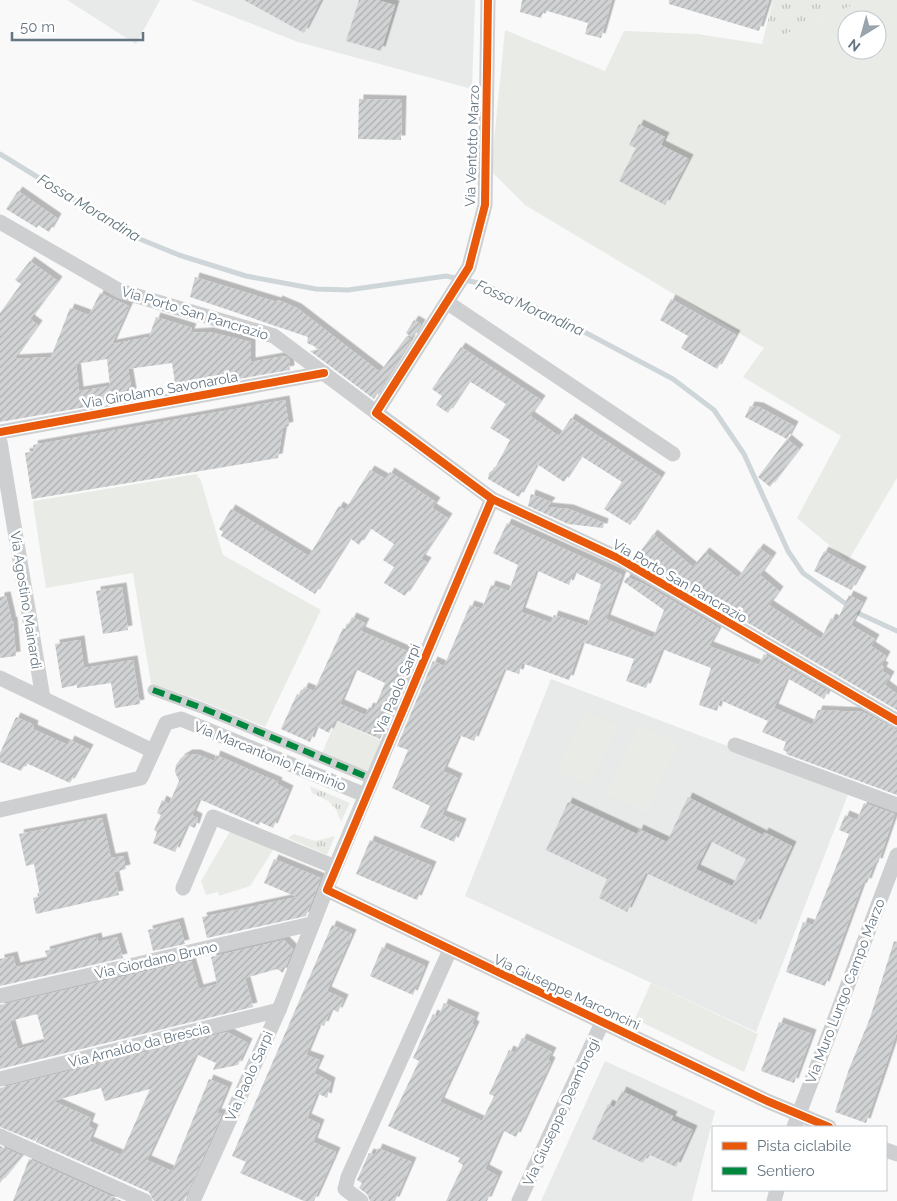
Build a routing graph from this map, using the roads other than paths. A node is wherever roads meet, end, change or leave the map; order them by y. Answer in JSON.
{"nodes":[{"id":1,"x":488,"y":0,"type":"edge"},
{"id":2,"x":0,"y":222,"type":"edge"},
{"id":3,"x":448,"y":303,"type":"junction"},
{"id":4,"x":308,"y":361,"type":"junction"},
{"id":5,"x":324,"y":373,"type":"junction"},
{"id":6,"x":303,"y":377,"type":"junction"},
{"id":7,"x":376,"y":414,"type":"junction"},
{"id":8,"x":0,"y":432,"type":"edge"},
{"id":9,"x":0,"y":442,"type":"edge"},
{"id":10,"x":673,"y":454,"type":"dead end"},
{"id":11,"x":492,"y":499,"type":"junction"},
{"id":12,"x":0,"y":678,"type":"edge"},
{"id":13,"x":153,"y":690,"type":"dead end"},
{"id":14,"x":43,"y":698,"type":"junction"},
{"id":15,"x":897,"y":721,"type":"edge"},
{"id":16,"x":735,"y":745,"type":"dead end"},
{"id":17,"x":153,"y":751,"type":"junction"},
{"id":18,"x":372,"y":780,"type":"junction"},
{"id":19,"x":365,"y":795,"type":"junction"},
{"id":20,"x":897,"y":805,"type":"edge"},
{"id":21,"x":0,"y":810,"type":"edge"},
{"id":22,"x":897,"y":855,"type":"edge"},
{"id":23,"x":335,"y":867,"type":"junction"},
{"id":24,"x":182,"y":888,"type":"dead end"},
{"id":25,"x":327,"y":890,"type":"junction"},
{"id":26,"x":311,"y":924,"type":"junction"},
{"id":27,"x":450,"y":950,"type":"junction"},
{"id":28,"x":0,"y":996,"type":"edge"},
{"id":29,"x":279,"y":1010,"type":"junction"},
{"id":30,"x":602,"y":1023,"type":"junction"},
{"id":31,"x":0,"y":1079,"type":"edge"},
{"id":32,"x":796,"y":1121,"type":"edge"},
{"id":33,"x":823,"y":1126,"type":"edge"},
{"id":34,"x":0,"y":1136,"type":"edge"},
{"id":35,"x":145,"y":1201,"type":"edge"},
{"id":36,"x":192,"y":1201,"type":"edge"},
{"id":37,"x":361,"y":1201,"type":"edge"},
{"id":38,"x":519,"y":1201,"type":"edge"}],
"edges":[{"from":1,"to":3,"type":"street","name":"Via Ventotto Marzo"},
{"from":2,"to":4,"type":"street","name":"Via Porto San Pancrazio"},
{"from":3,"to":7,"type":"street","name":"Via Ventotto Marzo"},
{"from":3,"to":10,"type":"street"},
{"from":4,"to":5,"type":"street","name":"Via Porto San Pancrazio"},
{"from":4,"to":6,"type":"street"},
{"from":5,"to":6,"type":"street","name":"Via Girolamo Savonarola"},
{"from":5,"to":7,"type":"street","name":"Via Porto San Pancrazio"},
{"from":6,"to":8,"type":"street","name":"Via Girolamo Savonarola"},
{"from":7,"to":11,"type":"street","name":"Via Porto San Pancrazio"},
{"from":9,"to":14,"type":"street","name":"Via Agostino Mainardi"},
{"from":11,"to":15,"type":"street","name":"Via Porto San Pancrazio"},
{"from":11,"to":18,"type":"street","name":"Via Paolo Sarpi"},
{"from":12,"to":14,"type":"street"},
{"from":13,"to":18,"type":"street"},
{"from":14,"to":17,"type":"street"},
{"from":16,"to":20,"type":"street"},
{"from":17,"to":19,"type":"street","name":"Via Marcantonio Flaminio"},
{"from":17,"to":21,"type":"street"},
{"from":18,"to":19,"type":"street","name":"Via Paolo Sarpi"},
{"from":19,"to":23,"type":"street","name":"Via Paolo Sarpi"},
{"from":22,"to":32,"type":"street","name":"Via Muro Lungo Campo Marzo"},
{"from":23,"to":24,"type":"street"},
{"from":23,"to":25,"type":"street","name":"Via Paolo Sarpi"},
{"from":25,"to":26,"type":"street","name":"Via Paolo Sarpi"},
{"from":25,"to":27,"type":"street","name":"Via Giuseppe Marconcini"},
{"from":26,"to":28,"type":"street","name":"Via Giordano Bruno"},
{"from":26,"to":29,"type":"street","name":"Via Paolo Sarpi"},
{"from":27,"to":30,"type":"street","name":"Via Giuseppe Marconcini"},
{"from":27,"to":37,"type":"street"},
{"from":29,"to":31,"type":"street","name":"Via Arnaldo da Brescia"},
{"from":29,"to":36,"type":"street","name":"Via Paolo Sarpi"},
{"from":30,"to":32,"type":"street","name":"Via Giuseppe Marconcini"},
{"from":30,"to":38,"type":"street","name":"Via Giuseppe Deambrogi"},
{"from":32,"to":33,"type":"street","name":"Via Giuseppe Marconcini"},
{"from":34,"to":35,"type":"street"}]}
